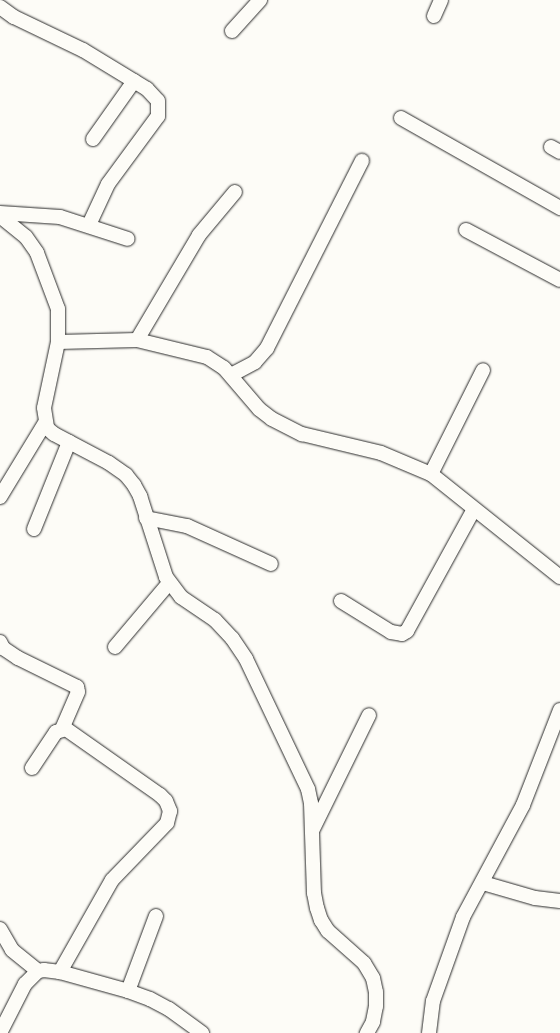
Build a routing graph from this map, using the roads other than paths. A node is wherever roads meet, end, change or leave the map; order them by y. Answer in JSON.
{"nodes":[{"id":1,"x":260,"y":0,"type":"edge"},
{"id":2,"x":442,"y":0,"type":"edge"},
{"id":3,"x":0,"y":7,"type":"edge"},
{"id":4,"x":434,"y":16,"type":"dead end"},
{"id":5,"x":232,"y":31,"type":"dead end"},
{"id":6,"x":134,"y":81,"type":"junction"},
{"id":7,"x":401,"y":118,"type":"dead end"},
{"id":8,"x":93,"y":139,"type":"dead end"},
{"id":9,"x":362,"y":161,"type":"dead end"},
{"id":10,"x":235,"y":192,"type":"dead end"},
{"id":11,"x":560,"y":208,"type":"edge"},
{"id":12,"x":0,"y":215,"type":"edge"},
{"id":13,"x":89,"y":225,"type":"junction"},
{"id":14,"x":466,"y":230,"type":"dead end"},
{"id":15,"x":128,"y":239,"type":"dead end"},
{"id":16,"x":560,"y":280,"type":"edge"},
{"id":17,"x":137,"y":340,"type":"junction"},
{"id":18,"x":58,"y":342,"type":"junction"},
{"id":19,"x":483,"y":370,"type":"dead end"},
{"id":20,"x":231,"y":375,"type":"junction"},
{"id":21,"x":45,"y":423,"type":"junction"},
{"id":22,"x":69,"y":442,"type":"junction"},
{"id":23,"x":431,"y":474,"type":"junction"},
{"id":24,"x":0,"y":497,"type":"edge"},
{"id":25,"x":474,"y":509,"type":"junction"},
{"id":26,"x":146,"y":518,"type":"junction"},
{"id":27,"x":34,"y":529,"type":"dead end"},
{"id":28,"x":271,"y":564,"type":"dead end"},
{"id":29,"x":560,"y":577,"type":"edge"},
{"id":30,"x":169,"y":583,"type":"junction"},
{"id":31,"x":341,"y":601,"type":"dead end"},
{"id":32,"x":0,"y":642,"type":"edge"},
{"id":33,"x":115,"y":647,"type":"dead end"},
{"id":34,"x":560,"y":710,"type":"edge"},
{"id":35,"x":369,"y":715,"type":"dead end"},
{"id":36,"x":62,"y":729,"type":"junction"},
{"id":37,"x":554,"y":742,"type":"edge"},
{"id":38,"x":32,"y":768,"type":"dead end"},
{"id":39,"x":312,"y":832,"type":"junction"},
{"id":40,"x":483,"y":882,"type":"junction"},
{"id":41,"x":560,"y":900,"type":"edge"},
{"id":42,"x":156,"y":916,"type":"dead end"},
{"id":43,"x":0,"y":929,"type":"edge"},
{"id":44,"x":38,"y":971,"type":"junction"},
{"id":45,"x":60,"y":972,"type":"junction"},
{"id":46,"x":128,"y":990,"type":"junction"},
{"id":47,"x":0,"y":1033,"type":"edge"},
{"id":48,"x":202,"y":1033,"type":"edge"},
{"id":49,"x":368,"y":1033,"type":"edge"},
{"id":50,"x":429,"y":1033,"type":"edge"}],
"edges":[{"from":1,"to":5,"type":"street"},
{"from":2,"to":4,"type":"street"},
{"from":3,"to":6,"type":"street"},
{"from":6,"to":8,"type":"street"},
{"from":6,"to":13,"type":"street"},
{"from":7,"to":11,"type":"street"},
{"from":9,"to":20,"type":"street"},
{"from":10,"to":17,"type":"street"},
{"from":12,"to":13,"type":"street"},
{"from":12,"to":18,"type":"street"},
{"from":13,"to":15,"type":"street"},
{"from":14,"to":16,"type":"street"},
{"from":17,"to":18,"type":"street"},
{"from":17,"to":20,"type":"street"},
{"from":18,"to":21,"type":"street"},
{"from":19,"to":23,"type":"street"},
{"from":20,"to":23,"type":"street"},
{"from":21,"to":22,"type":"street"},
{"from":21,"to":24,"type":"street"},
{"from":22,"to":26,"type":"street"},
{"from":22,"to":27,"type":"street"},
{"from":23,"to":25,"type":"street"},
{"from":25,"to":29,"type":"street"},
{"from":25,"to":31,"type":"street"},
{"from":26,"to":28,"type":"street"},
{"from":26,"to":30,"type":"street"},
{"from":30,"to":33,"type":"street"},
{"from":30,"to":39,"type":"street"},
{"from":32,"to":36,"type":"street"},
{"from":34,"to":37,"type":"street"},
{"from":35,"to":39,"type":"street"},
{"from":36,"to":38,"type":"street"},
{"from":36,"to":45,"type":"street"},
{"from":37,"to":40,"type":"street"},
{"from":39,"to":49,"type":"street"},
{"from":40,"to":41,"type":"street"},
{"from":40,"to":50,"type":"street"},
{"from":42,"to":46,"type":"street"},
{"from":43,"to":44,"type":"street"},
{"from":44,"to":45,"type":"street"},
{"from":44,"to":47,"type":"street"},
{"from":45,"to":46,"type":"street"},
{"from":46,"to":48,"type":"street"}]}
